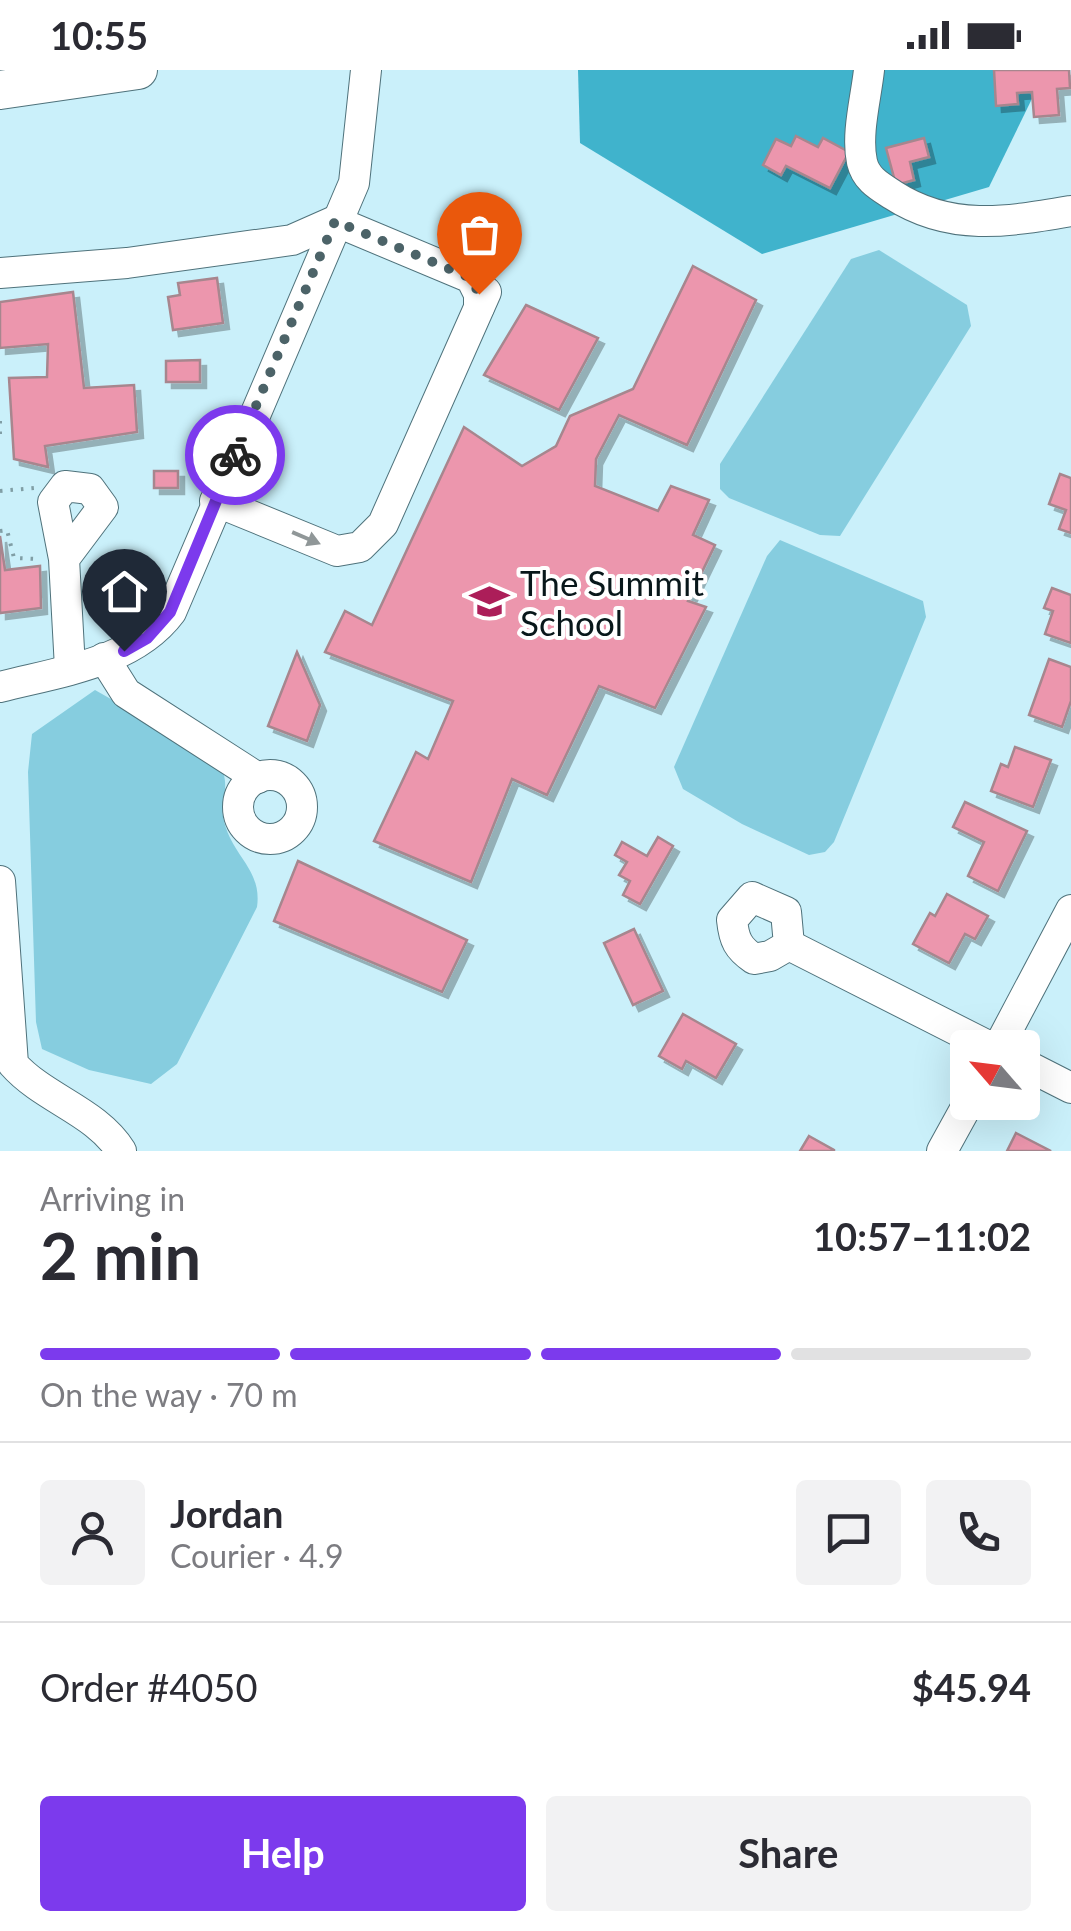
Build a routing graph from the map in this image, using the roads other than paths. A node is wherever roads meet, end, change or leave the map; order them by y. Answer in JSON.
{"nodes":[{"id":1,"x":138,"y":70,"type":"edge"},
{"id":2,"x":366,"y":70,"type":"edge"},
{"id":3,"x":869,"y":70,"type":"edge"},
{"id":4,"x":0,"y":90,"type":"edge"},
{"id":5,"x":1071,"y":210,"type":"edge"},
{"id":6,"x":335,"y":221,"type":"junction"},
{"id":7,"x":0,"y":273,"type":"edge"},
{"id":8,"x":216,"y":501,"type":"junction"},
{"id":9,"x":64,"y":559,"type":"road end"},
{"id":10,"x":104,"y":658,"type":"junction"},
{"id":11,"x":70,"y":668,"type":"junction"},
{"id":12,"x":0,"y":687,"type":"edge"},
{"id":13,"x":258,"y":778,"type":"dead end"},
{"id":14,"x":0,"y":881,"type":"edge"},
{"id":15,"x":1071,"y":910,"type":"edge"},
{"id":16,"x":790,"y":945,"type":"dead end"},
{"id":17,"x":959,"y":1030,"type":"edge"},
{"id":18,"x":1005,"y":1030,"type":"edge"},
{"id":19,"x":1040,"y":1072,"type":"edge"},
{"id":20,"x":6,"y":1077,"type":"edge"},
{"id":21,"x":1071,"y":1088,"type":"edge"},
{"id":22,"x":959,"y":1120,"type":"edge"},
{"id":23,"x":121,"y":1151,"type":"edge"},
{"id":24,"x":942,"y":1151,"type":"edge"}],
"edges":[{"from":1,"to":4,"type":"main road"},
{"from":2,"to":6,"type":"street"},
{"from":3,"to":5,"type":"street"},
{"from":6,"to":7,"type":"street"},
{"from":6,"to":8,"type":"street"},
{"from":8,"to":6,"type":"street","one_way":true},
{"from":8,"to":10,"type":"street"},
{"from":9,"to":11,"type":"street"},
{"from":10,"to":11,"type":"street"},
{"from":10,"to":13,"type":"street"},
{"from":11,"to":12,"type":"street"},
{"from":14,"to":20,"type":"street"},
{"from":15,"to":18,"type":"street"},
{"from":16,"to":17,"type":"street"},
{"from":19,"to":21,"type":"street"},
{"from":20,"to":23,"type":"street"},
{"from":22,"to":24,"type":"street"}]}
